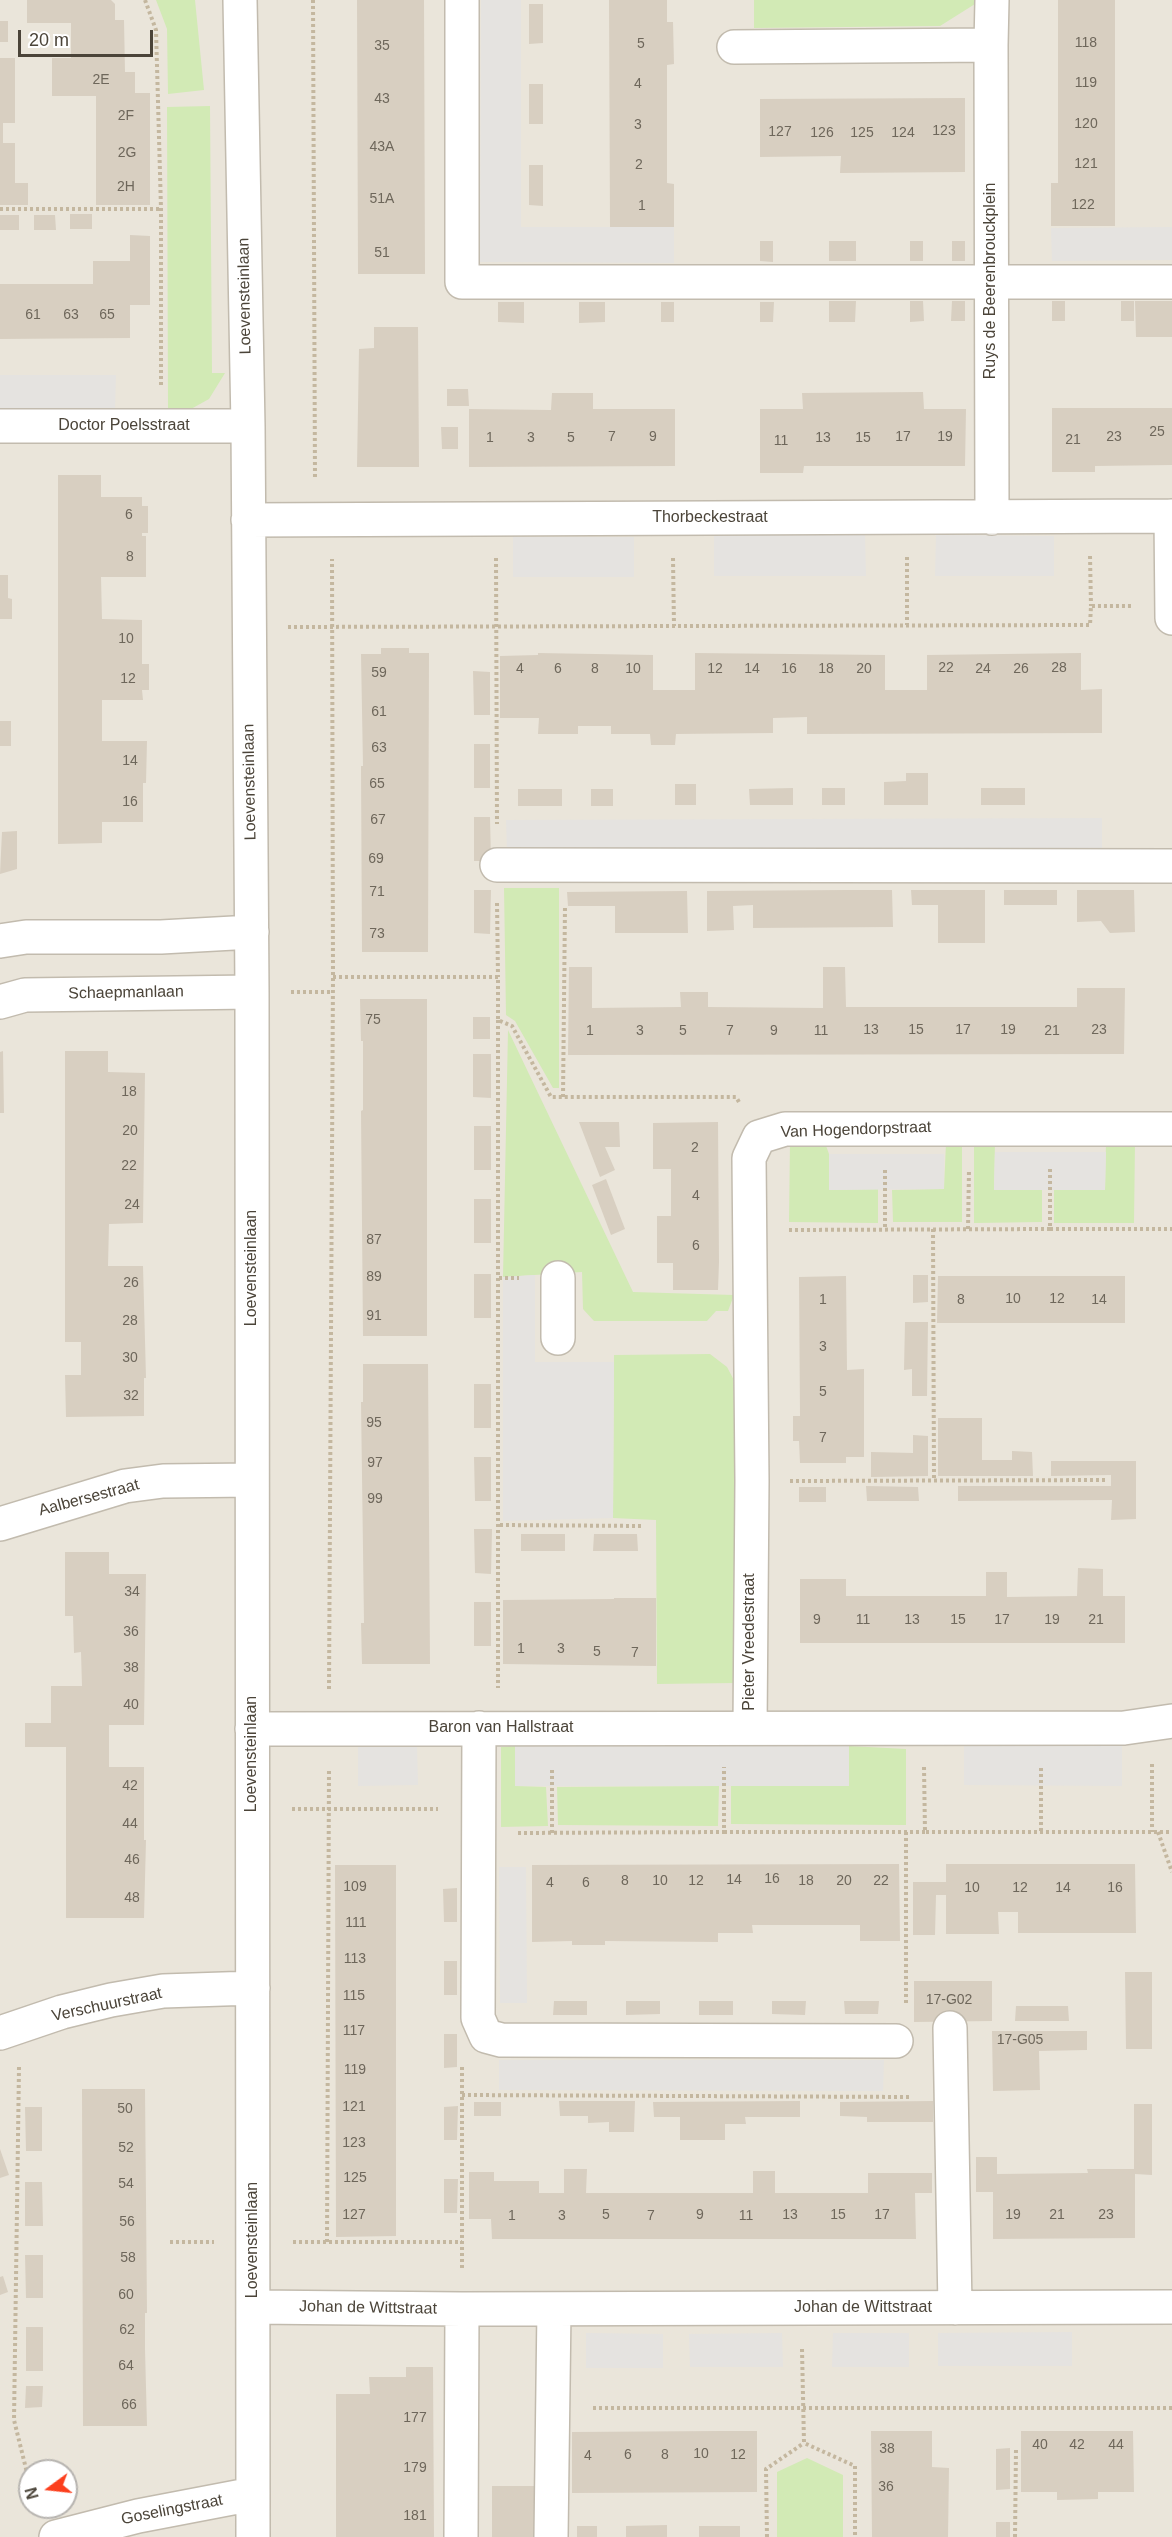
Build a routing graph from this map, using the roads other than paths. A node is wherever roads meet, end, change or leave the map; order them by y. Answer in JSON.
{"nodes":[{"id":1,"x":240,"y":0,"type":"edge"},
{"id":2,"x":462,"y":0,"type":"edge"},
{"id":3,"x":992,"y":0,"type":"edge"},
{"id":4,"x":991,"y":45,"type":"junction"},
{"id":5,"x":735,"y":47,"type":"dead end"},
{"id":6,"x":991,"y":282,"type":"junction"},
{"id":7,"x":1172,"y":282,"type":"edge"},
{"id":8,"x":0,"y":426,"type":"edge"},
{"id":9,"x":248,"y":426,"type":"junction"},
{"id":10,"x":1172,"y":516,"type":"edge"},
{"id":11,"x":992,"y":518,"type":"junction"},
{"id":12,"x":248,"y":520,"type":"junction"},
{"id":13,"x":1172,"y":605,"type":"edge"},
{"id":14,"x":1172,"y":618,"type":"edge"},
{"id":15,"x":497,"y":865,"type":"road end"},
{"id":16,"x":1172,"y":866,"type":"edge"},
{"id":17,"x":252,"y":932,"type":"junction"},
{"id":18,"x":0,"y":941,"type":"edge"},
{"id":19,"x":252,"y":992,"type":"junction"},
{"id":20,"x":0,"y":1002,"type":"edge"},
{"id":21,"x":1172,"y":1128,"type":"edge"},
{"id":22,"x":759,"y":1137,"type":"joint"},
{"id":23,"x":558,"y":1278,"type":"dead end"},
{"id":24,"x":558,"y":1338,"type":"dead end"},
{"id":25,"x":252,"y":1480,"type":"junction"},
{"id":26,"x":0,"y":1524,"type":"edge"},
{"id":27,"x":1162,"y":1722,"type":"edge"},
{"id":28,"x":737,"y":1727,"type":"junction"},
{"id":29,"x":489,"y":1728,"type":"junction"},
{"id":30,"x":252,"y":1729,"type":"junction"},
{"id":31,"x":253,"y":1988,"type":"junction"},
{"id":32,"x":950,"y":2028,"type":"dead end"},
{"id":33,"x":10,"y":2030,"type":"edge"},
{"id":34,"x":896,"y":2041,"type":"road end"},
{"id":35,"x":253,"y":2307,"type":"junction"},
{"id":36,"x":1172,"y":2307,"type":"edge"},
{"id":37,"x":955,"y":2308,"type":"junction"},
{"id":38,"x":462,"y":2309,"type":"junction"},
{"id":39,"x":555,"y":2309,"type":"junction"},
{"id":40,"x":253,"y":2494,"type":"junction"},
{"id":41,"x":57,"y":2537,"type":"edge"},
{"id":42,"x":253,"y":2537,"type":"edge"},
{"id":43,"x":461,"y":2537,"type":"edge"},
{"id":44,"x":551,"y":2537,"type":"edge"}],
"edges":[{"from":1,"to":9,"type":"street","name":"Loevensteinlaan"},
{"from":2,"to":6,"type":"street"},
{"from":3,"to":4,"type":"street","name":"Ruys de Beerenbrouckplein"},
{"from":4,"to":5,"type":"street"},
{"from":4,"to":6,"type":"street","name":"Ruys de Beerenbrouckplein"},
{"from":6,"to":7,"type":"street"},
{"from":6,"to":11,"type":"street","name":"Ruys de Beerenbrouckplein"},
{"from":8,"to":9,"type":"street","name":"Doctor Poelsstraat"},
{"from":9,"to":12,"type":"street","name":"Loevensteinlaan"},
{"from":10,"to":11,"type":"street","name":"Thorbeckestraat"},
{"from":10,"to":13,"type":"street"},
{"from":11,"to":12,"type":"street","name":"Thorbeckestraat"},
{"from":12,"to":17,"type":"street","name":"Loevensteinlaan"},
{"from":13,"to":14,"type":"street"},
{"from":15,"to":16,"type":"street"},
{"from":17,"to":18,"type":"street"},
{"from":17,"to":19,"type":"street","name":"Loevensteinlaan"},
{"from":19,"to":20,"type":"street","name":"Schaepmanlaan"},
{"from":19,"to":25,"type":"street","name":"Loevensteinlaan"},
{"from":21,"to":22,"type":"street","name":"Van Hogendorpstraat"},
{"from":22,"to":28,"type":"street","name":"Pieter Vreedestraat"},
{"from":23,"to":24,"type":"street"},
{"from":25,"to":26,"type":"street","name":"Aalbersestraat"},
{"from":25,"to":30,"type":"street","name":"Loevensteinlaan"},
{"from":27,"to":28,"type":"street","name":"Pieter Vreedestraat"},
{"from":28,"to":29,"type":"street","name":"Baron van Hallstraat"},
{"from":29,"to":30,"type":"street","name":"Baron van Hallstraat"},
{"from":29,"to":34,"type":"street"},
{"from":30,"to":31,"type":"street","name":"Loevensteinlaan"},
{"from":31,"to":33,"type":"street","name":"Verschuurstraat"},
{"from":31,"to":35,"type":"street","name":"Loevensteinlaan"},
{"from":32,"to":37,"type":"street"},
{"from":35,"to":38,"type":"street","name":"Johan de Wittstraat"},
{"from":35,"to":40,"type":"street","name":"Loevensteinlaan"},
{"from":36,"to":37,"type":"street","name":"Johan de Wittstraat"},
{"from":37,"to":39,"type":"street","name":"Johan de Wittstraat"},
{"from":38,"to":39,"type":"street","name":"Johan de Wittstraat"},
{"from":38,"to":43,"type":"street"},
{"from":39,"to":44,"type":"street"},
{"from":40,"to":41,"type":"street","name":"Goselingstraat"},
{"from":40,"to":42,"type":"street","name":"Loevensteinlaan"}]}
